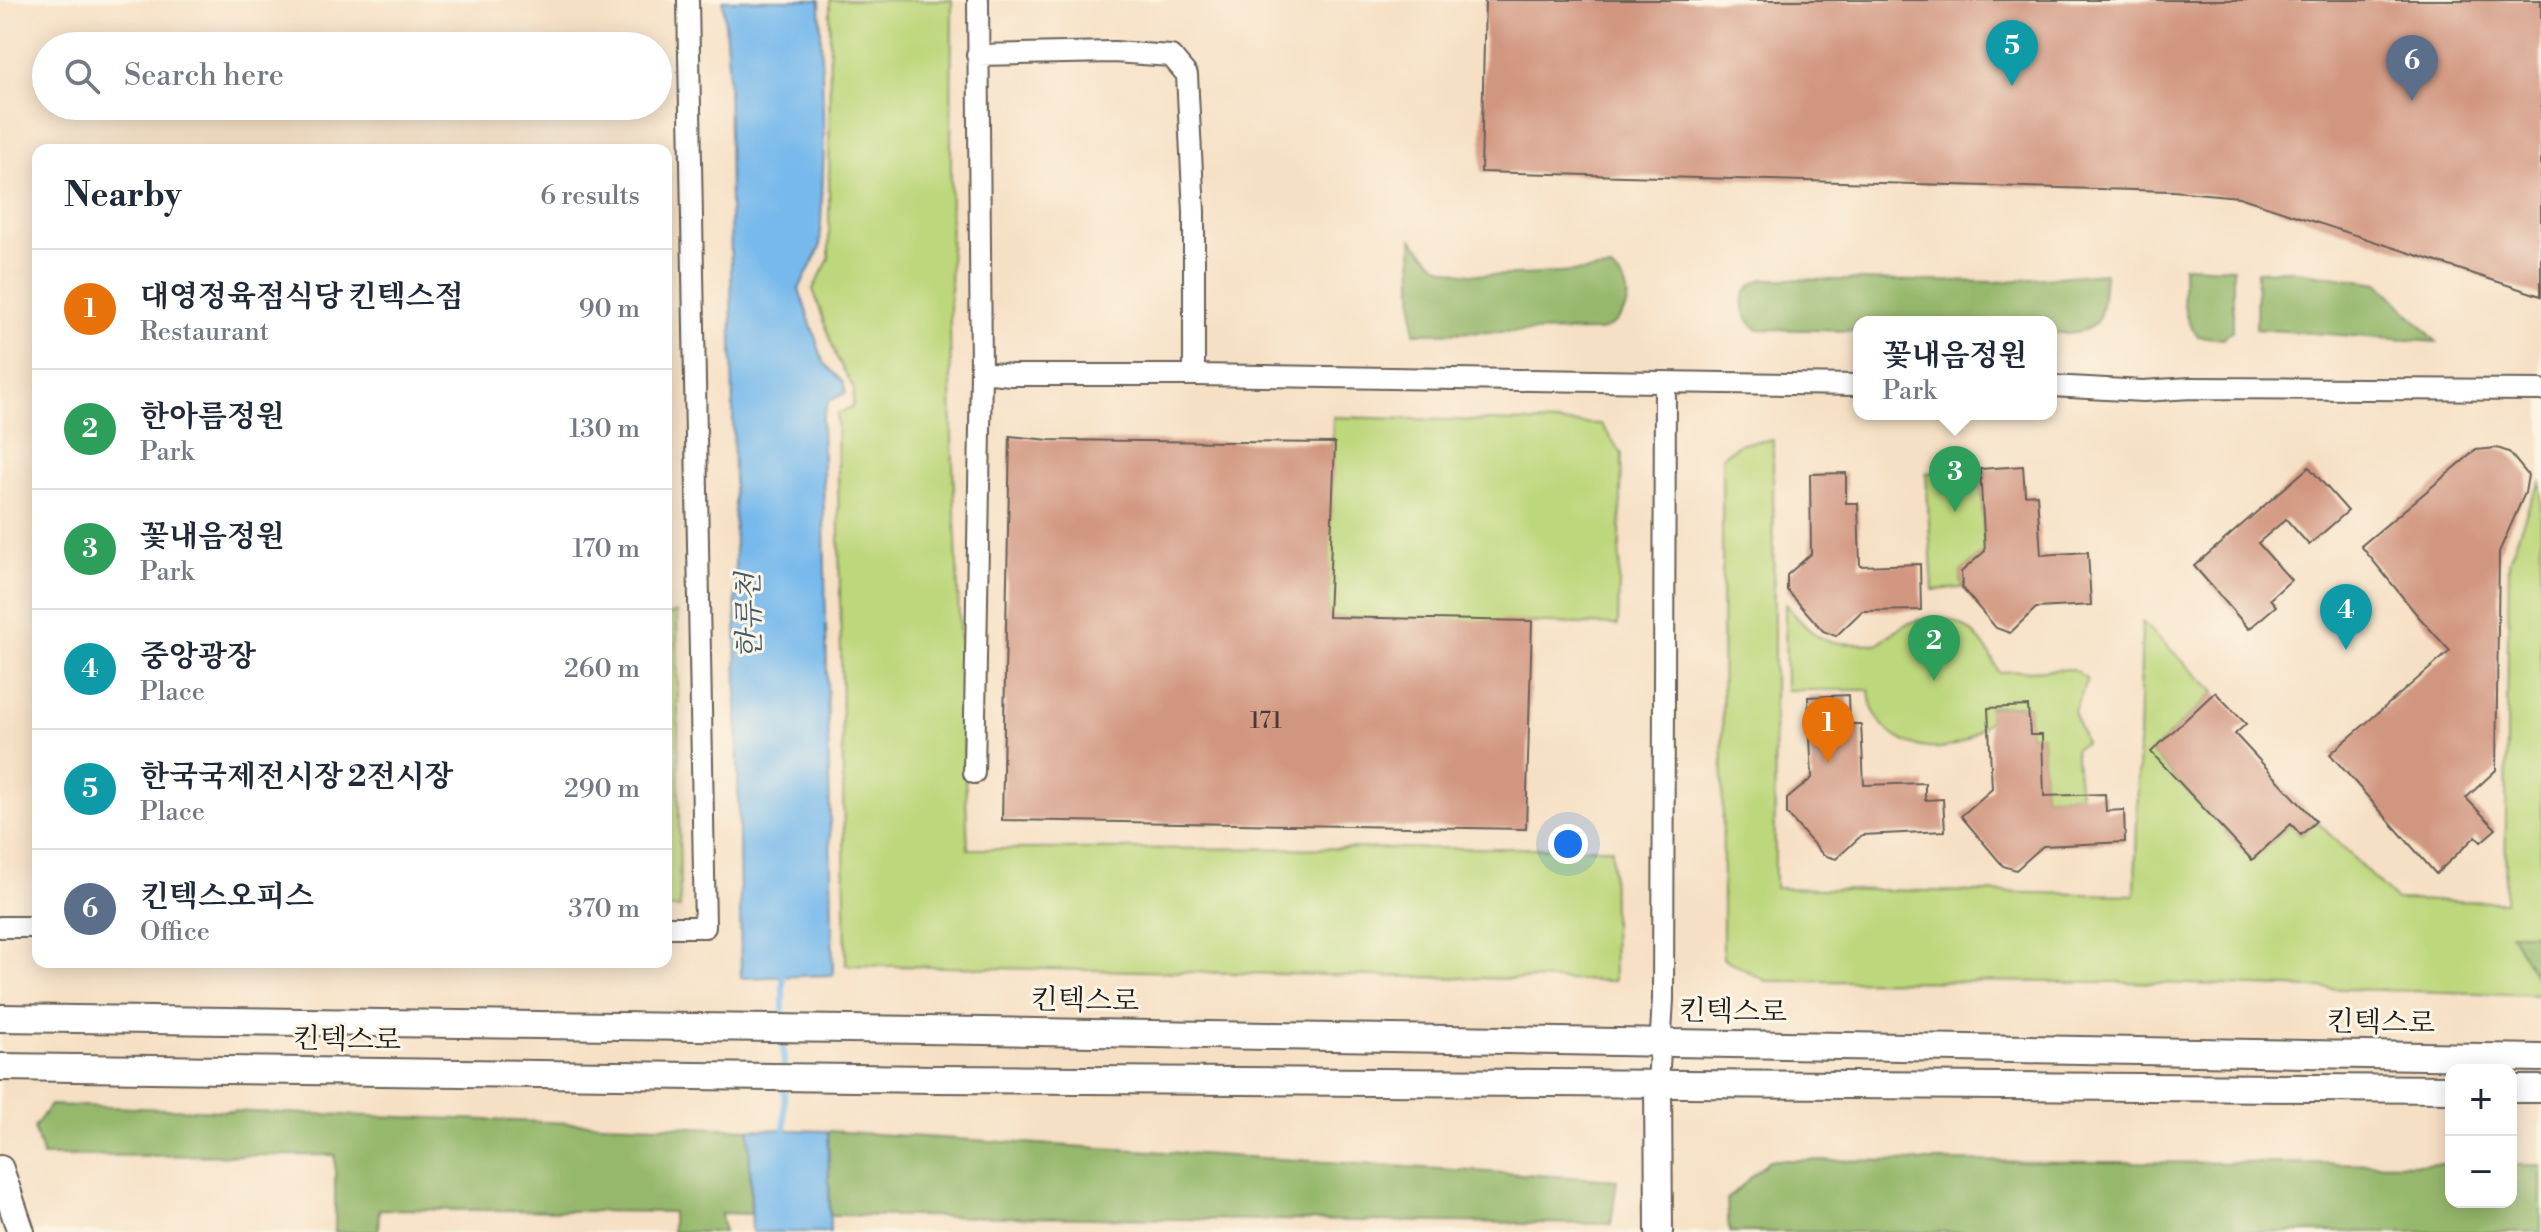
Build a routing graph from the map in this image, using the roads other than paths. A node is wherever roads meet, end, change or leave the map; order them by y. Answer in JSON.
{"nodes":[{"id":1,"x":688,"y":0,"type":"edge"},
{"id":2,"x":978,"y":0,"type":"edge"},
{"id":3,"x":977,"y":55,"type":"junction"},
{"id":4,"x":981,"y":372,"type":"junction"},
{"id":5,"x":1194,"y":375,"type":"junction"},
{"id":6,"x":1665,"y":383,"type":"junction"},
{"id":7,"x":1853,"y":385,"type":"edge"},
{"id":8,"x":2057,"y":386,"type":"edge"},
{"id":9,"x":2541,"y":390,"type":"edge"},
{"id":10,"x":974,"y":773,"type":"dead end"},
{"id":11,"x":0,"y":927,"type":"edge"},
{"id":12,"x":32,"y":927,"type":"edge"},
{"id":13,"x":672,"y":927,"type":"edge"},
{"id":14,"x":0,"y":1018,"type":"edge"},
{"id":15,"x":1661,"y":1043,"type":"junction"},
{"id":16,"x":2541,"y":1058,"type":"edge"},
{"id":17,"x":4,"y":1067,"type":"edge"},
{"id":18,"x":1658,"y":1084,"type":"junction"},
{"id":19,"x":2445,"y":1089,"type":"edge"},
{"id":20,"x":2517,"y":1089,"type":"edge"},
{"id":21,"x":2541,"y":1089,"type":"edge"},
{"id":22,"x":0,"y":1169,"type":"edge"},
{"id":23,"x":21,"y":1232,"type":"edge"},
{"id":24,"x":1659,"y":1232,"type":"edge"}],
"edges":[{"from":1,"to":13,"type":"street"},
{"from":2,"to":3,"type":"street"},
{"from":3,"to":4,"type":"street"},
{"from":3,"to":5,"type":"street"},
{"from":4,"to":5,"type":"street"},
{"from":4,"to":10,"type":"street"},
{"from":5,"to":6,"type":"street"},
{"from":6,"to":7,"type":"street"},
{"from":6,"to":15,"type":"street"},
{"from":8,"to":9,"type":"street"},
{"from":11,"to":12,"type":"street"},
{"from":14,"to":15,"type":"main road","name":"킨텍스로"},
{"from":15,"to":16,"type":"main road","name":"킨텍스로"},
{"from":15,"to":18,"type":"street"},
{"from":17,"to":18,"type":"main road","name":"킨텍스로"},
{"from":18,"to":19,"type":"main road"},
{"from":18,"to":24,"type":"main road"},
{"from":20,"to":21,"type":"main road"},
{"from":22,"to":23,"type":"main road"}]}
